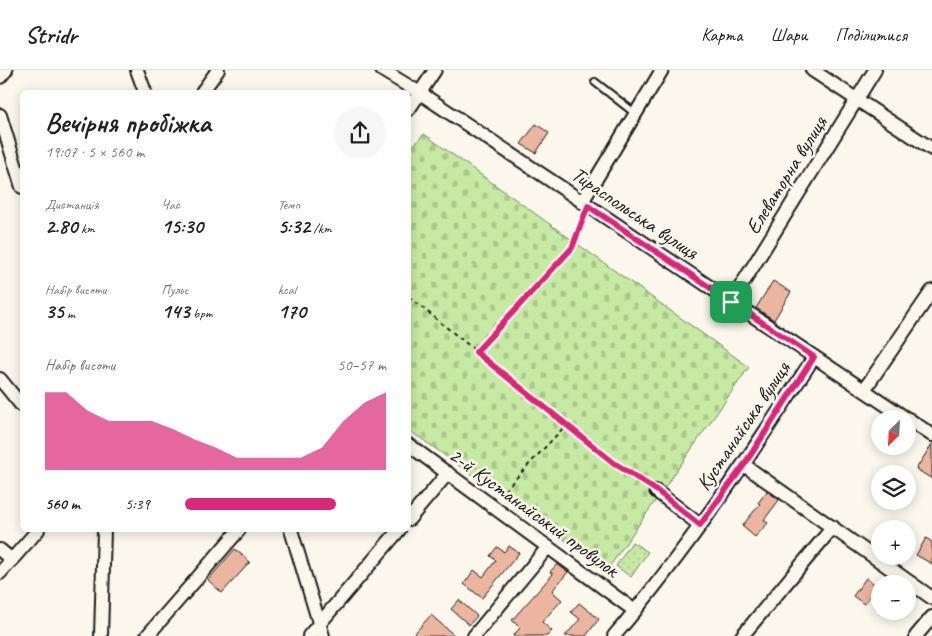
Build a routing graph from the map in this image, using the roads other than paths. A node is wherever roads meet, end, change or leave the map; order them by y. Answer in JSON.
{"nodes":[{"id":1,"x":6,"y":70,"type":"edge"},
{"id":2,"x":137,"y":70,"type":"edge"},
{"id":3,"x":218,"y":70,"type":"edge"},
{"id":4,"x":382,"y":70,"type":"edge"},
{"id":5,"x":435,"y":70,"type":"edge"},
{"id":6,"x":662,"y":70,"type":"edge"},
{"id":7,"x":812,"y":70,"type":"edge"},
{"id":8,"x":876,"y":70,"type":"edge"},
{"id":9,"x":0,"y":77,"type":"edge"},
{"id":10,"x":595,"y":82,"type":"dead end"},
{"id":11,"x":144,"y":90,"type":"edge"},
{"id":12,"x":203,"y":90,"type":"edge"},
{"id":13,"x":420,"y":94,"type":"junction"},
{"id":14,"x":857,"y":100,"type":"junction"},
{"id":15,"x":411,"y":106,"type":"edge"},
{"id":16,"x":636,"y":114,"type":"junction"},
{"id":17,"x":0,"y":115,"type":"edge"},
{"id":18,"x":932,"y":149,"type":"edge"},
{"id":19,"x":20,"y":180,"type":"edge"},
{"id":20,"x":585,"y":204,"type":"junction"},
{"id":21,"x":931,"y":295,"type":"edge"},
{"id":22,"x":731,"y":302,"type":"junction"},
{"id":23,"x":814,"y":357,"type":"junction"},
{"id":24,"x":0,"y":379,"type":"edge"},
{"id":25,"x":864,"y":390,"type":"junction"},
{"id":26,"x":20,"y":404,"type":"edge"},
{"id":27,"x":894,"y":410,"type":"edge"},
{"id":28,"x":916,"y":425,"type":"edge"},
{"id":29,"x":932,"y":435,"type":"edge"},
{"id":30,"x":411,"y":446,"type":"edge"},
{"id":31,"x":744,"y":465,"type":"junction"},
{"id":32,"x":448,"y":472,"type":"junction"},
{"id":33,"x":656,"y":490,"type":"road end"},
{"id":34,"x":411,"y":517,"type":"edge"},
{"id":35,"x":700,"y":525,"type":"junction"},
{"id":36,"x":833,"y":527,"type":"junction"},
{"id":37,"x":36,"y":532,"type":"edge"},
{"id":38,"x":104,"y":532,"type":"edge"},
{"id":39,"x":237,"y":532,"type":"edge"},
{"id":40,"x":292,"y":532,"type":"edge"},
{"id":41,"x":397,"y":532,"type":"edge"},
{"id":42,"x":548,"y":547,"type":"junction"},
{"id":43,"x":0,"y":550,"type":"edge"},
{"id":44,"x":12,"y":560,"type":"junction"},
{"id":45,"x":0,"y":573,"type":"edge"},
{"id":46,"x":932,"y":598,"type":"edge"},
{"id":47,"x":635,"y":611,"type":"junction"},
{"id":48,"x":932,"y":617,"type":"edge"},
{"id":49,"x":321,"y":630,"type":"edge"},
{"id":50,"x":102,"y":636,"type":"edge"},
{"id":51,"x":147,"y":636,"type":"edge"},
{"id":52,"x":309,"y":636,"type":"edge"},
{"id":53,"x":474,"y":636,"type":"edge"},
{"id":54,"x":614,"y":636,"type":"edge"},
{"id":55,"x":742,"y":636,"type":"edge"},
{"id":56,"x":916,"y":636,"type":"edge"}],
"edges":[{"from":1,"to":9,"type":"street"},
{"from":2,"to":11,"type":"street"},
{"from":3,"to":12,"type":"street"},
{"from":4,"to":13,"type":"street","name":"Тираспольська вулиця"},
{"from":5,"to":13,"type":"street"},
{"from":6,"to":16,"type":"street"},
{"from":7,"to":14,"type":"street"},
{"from":8,"to":14,"type":"street","name":"Елеваторна вулиця"},
{"from":10,"to":16,"type":"lane"},
{"from":13,"to":15,"type":"street"},
{"from":13,"to":20,"type":"street","name":"Тираспольська вулиця"},
{"from":14,"to":18,"type":"street"},
{"from":14,"to":22,"type":"street","name":"Елеваторна вулиця"},
{"from":16,"to":20,"type":"street"},
{"from":17,"to":19,"type":"street"},
{"from":20,"to":22,"type":"street","name":"Тираспольська вулиця"},
{"from":21,"to":25,"type":"street"},
{"from":22,"to":23,"type":"street","name":"Тираспольська вулиця"},
{"from":23,"to":25,"type":"street","name":"Тираспольська вулиця"},
{"from":23,"to":31,"type":"street","name":"Кустанайська вулиця"},
{"from":24,"to":26,"type":"street"},
{"from":25,"to":27,"type":"street","name":"Тираспольська вулиця"},
{"from":28,"to":29,"type":"street","name":"Тираспольська вулиця"},
{"from":30,"to":32,"type":"street","name":"2-й Кустанайський провулок"},
{"from":31,"to":35,"type":"street","name":"Кустанайська вулиця"},
{"from":31,"to":36,"type":"street"},
{"from":32,"to":34,"type":"street"},
{"from":32,"to":42,"type":"street","name":"2-й Кустанайський провулок"},
{"from":33,"to":35,"type":"street"},
{"from":35,"to":47,"type":"street","name":"Кустанайська вулиця"},
{"from":36,"to":46,"type":"street"},
{"from":36,"to":55,"type":"street"},
{"from":37,"to":44,"type":"street"},
{"from":38,"to":50,"type":"street"},
{"from":39,"to":51,"type":"street"},
{"from":40,"to":49,"type":"street"},
{"from":41,"to":49,"type":"street"},
{"from":42,"to":47,"type":"street","name":"2-й Кустанайський провулок"},
{"from":42,"to":53,"type":"street"},
{"from":43,"to":44,"type":"street"},
{"from":44,"to":45,"type":"street"},
{"from":47,"to":54,"type":"street","name":"Кустанайська вулиця"},
{"from":48,"to":56,"type":"street"},
{"from":49,"to":52,"type":"street"}]}
